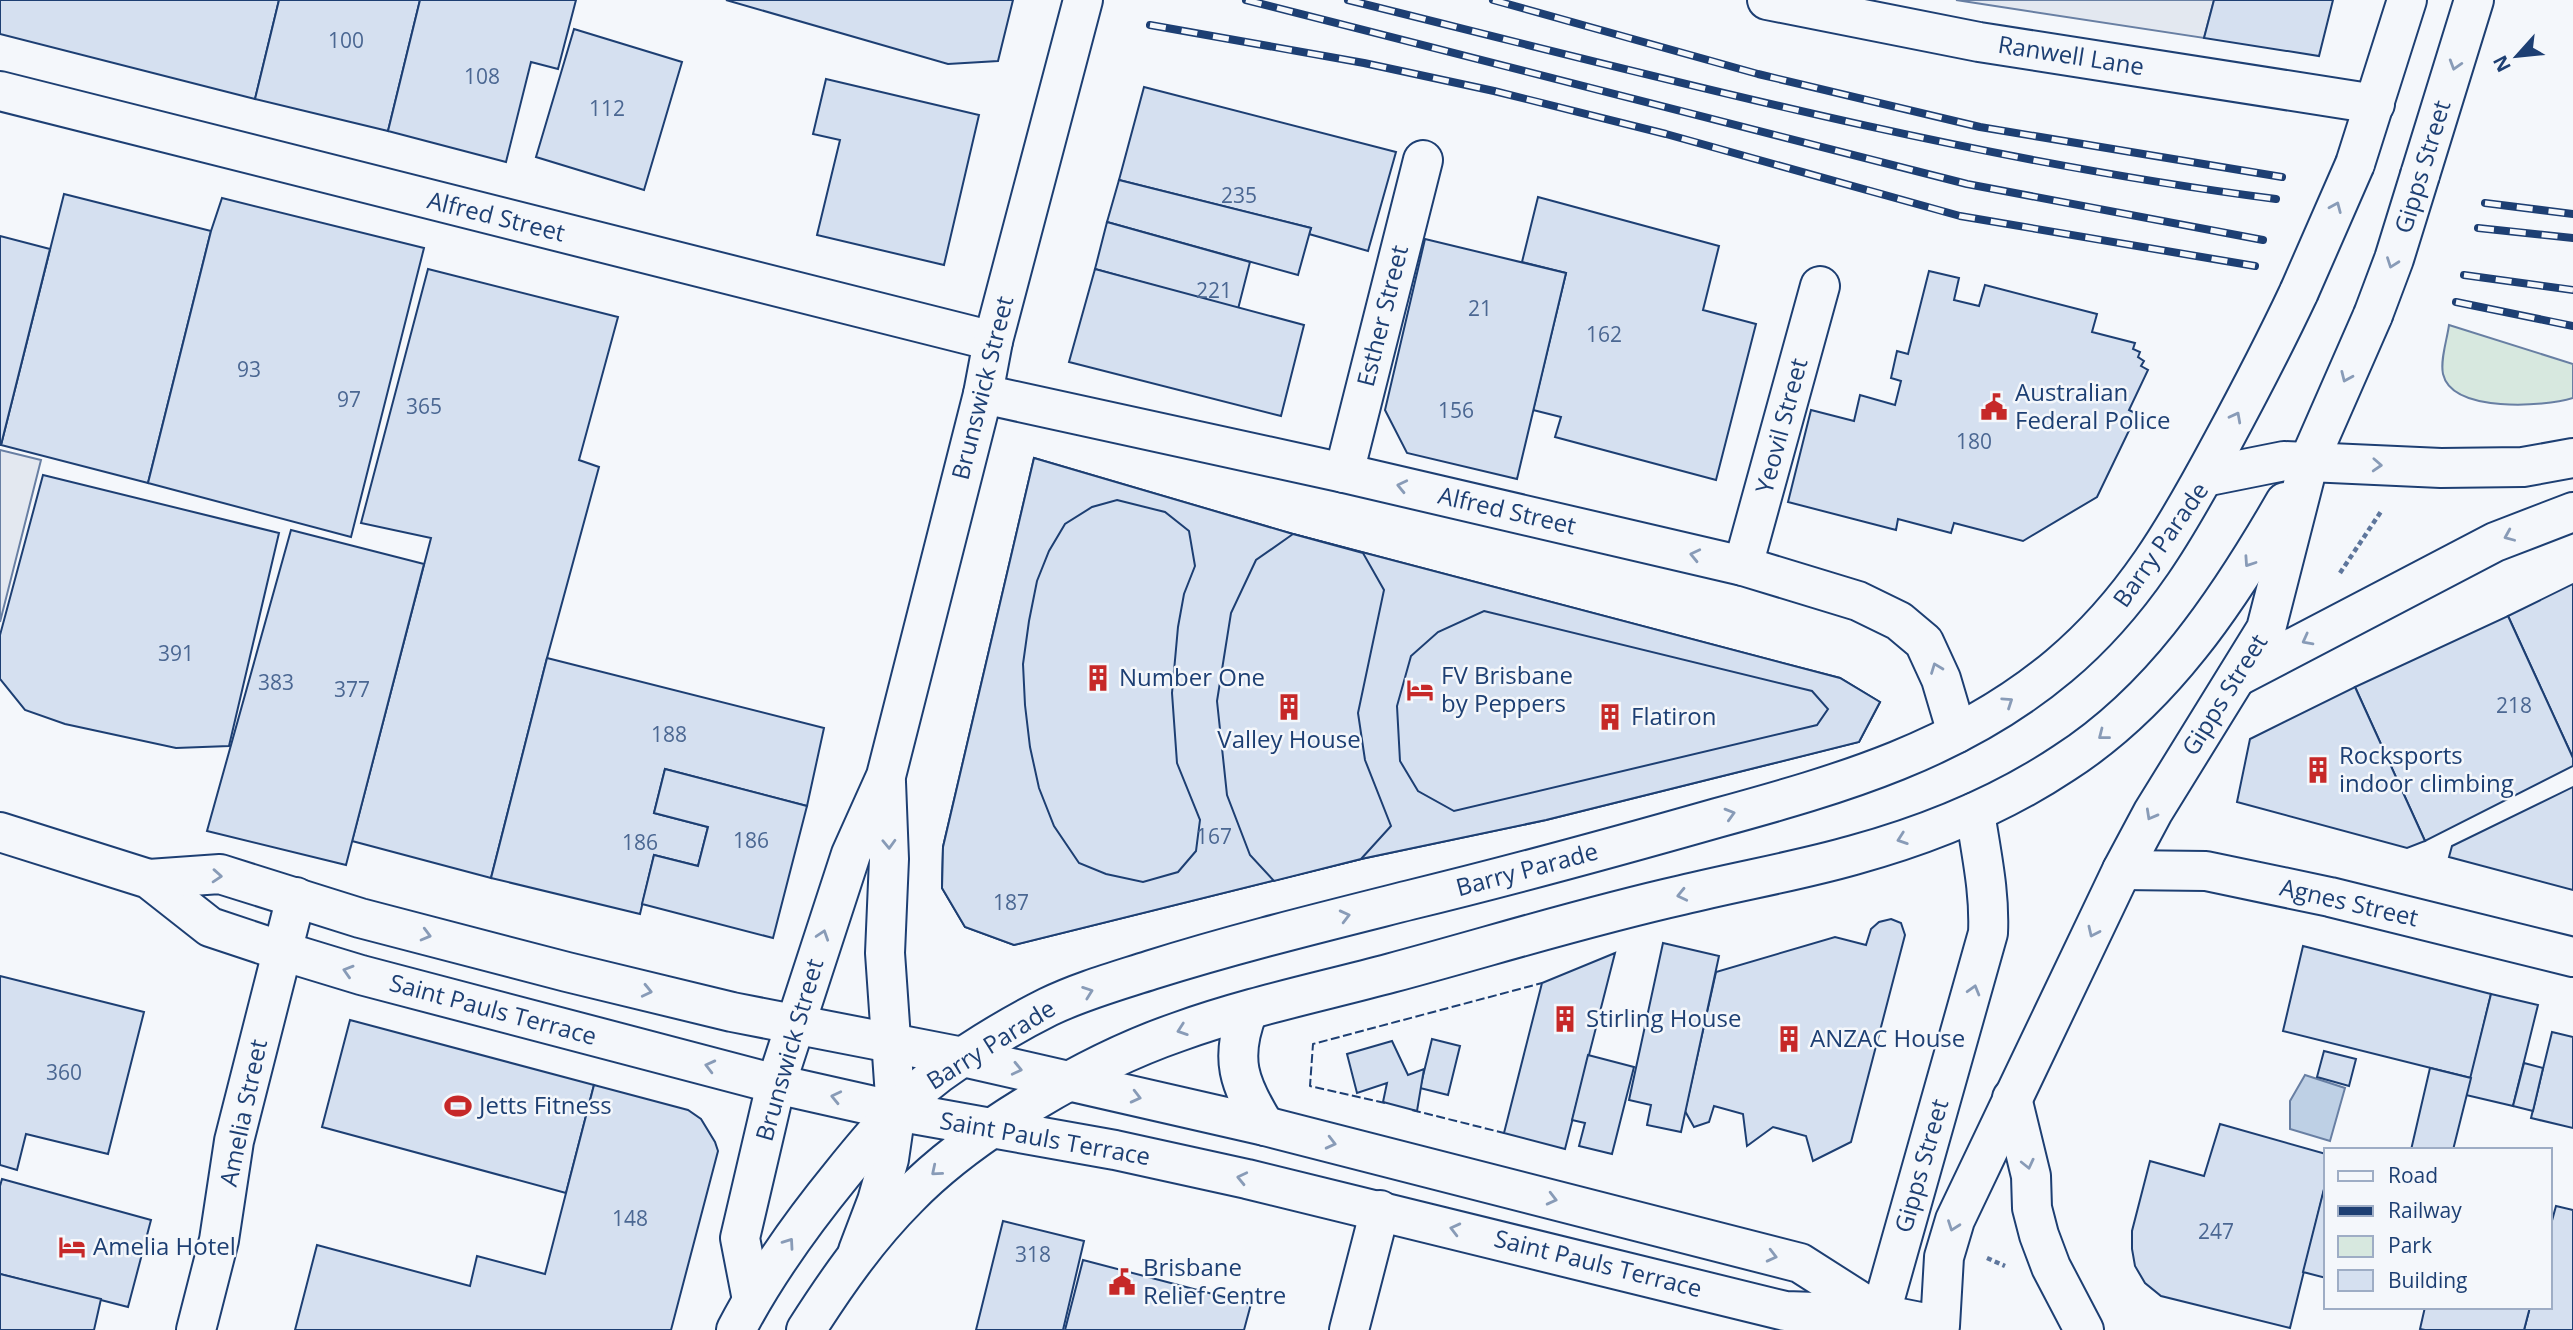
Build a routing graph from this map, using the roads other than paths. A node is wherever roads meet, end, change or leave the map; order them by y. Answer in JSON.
{"nodes":[{"id":1,"x":1083,"y":0,"type":"edge"},
{"id":2,"x":1767,"y":0,"type":"edge"},
{"id":3,"x":2407,"y":0,"type":"edge"},
{"id":4,"x":2474,"y":0,"type":"edge"},
{"id":5,"x":1906,"y":14,"type":"edge"},
{"id":6,"x":0,"y":91,"type":"edge"},
{"id":7,"x":2375,"y":104,"type":"junction"},
{"id":8,"x":1423,"y":160,"type":"dead end"},
{"id":9,"x":1820,"y":286,"type":"dead end"},
{"id":10,"x":993,"y":341,"type":"junction"},
{"id":11,"x":983,"y":394,"type":"junction"},
{"id":12,"x":2573,"y":458,"type":"edge"},
{"id":13,"x":2309,"y":461,"type":"junction"},
{"id":14,"x":1344,"y":473,"type":"junction"},
{"id":15,"x":2204,"y":477,"type":"junction"},
{"id":16,"x":2573,"y":512,"type":"edge"},
{"id":17,"x":1743,"y":566,"type":"junction"},
{"id":18,"x":2237,"y":677,"type":"junction"},
{"id":19,"x":1957,"y":733,"type":"junction"},
{"id":20,"x":886,"y":776,"type":"junction"},
{"id":21,"x":1975,"y":812,"type":"junction"},
{"id":22,"x":0,"y":832,"type":"edge"},
{"id":23,"x":2122,"y":870,"type":"junction"},
{"id":24,"x":149,"y":879,"type":"junction"},
{"id":25,"x":296,"y":897,"type":"junction"},
{"id":26,"x":282,"y":951,"type":"junction"},
{"id":27,"x":2573,"y":957,"type":"edge"},
{"id":28,"x":1248,"y":1011,"type":"junction"},
{"id":29,"x":794,"y":1023,"type":"junction"},
{"id":30,"x":892,"y":1042,"type":"junction"},
{"id":31,"x":963,"y":1057,"type":"junction"},
{"id":32,"x":1070,"y":1082,"type":"junction"},
{"id":33,"x":776,"y":1084,"type":"junction"},
{"id":34,"x":2012,"y":1098,"type":"junction"},
{"id":35,"x":896,"y":1111,"type":"junction"},
{"id":36,"x":1265,"y":1126,"type":"junction"},
{"id":37,"x":990,"y":1130,"type":"junction"},
{"id":38,"x":1380,"y":1210,"type":"junction"},
{"id":39,"x":853,"y":1261,"type":"junction"},
{"id":40,"x":744,"y":1315,"type":"edge"},
{"id":41,"x":1878,"y":1322,"type":"edge"},
{"id":42,"x":1940,"y":1328,"type":"edge"},
{"id":43,"x":196,"y":1330,"type":"edge"},
{"id":44,"x":806,"y":1330,"type":"edge"},
{"id":45,"x":1349,"y":1330,"type":"edge"},
{"id":46,"x":2084,"y":1330,"type":"edge"}],
"edges":[{"from":1,"to":10,"type":"main road","name":"Brunswick Street"},
{"from":2,"to":5,"type":"main road","name":"Ranwell Lane"},
{"from":3,"to":7,"type":"main road"},
{"from":4,"to":13,"type":"main road","name":"Gipps Street","one_way":true,"bridge":true},
{"from":5,"to":7,"type":"main road","name":"Ranwell Lane"},
{"from":6,"to":10,"type":"main road","name":"Alfred Street"},
{"from":15,"to":7,"type":"main road","one_way":true,"bridge":true},
{"from":8,"to":14,"type":"main road","name":"Esther Street"},
{"from":9,"to":17,"type":"main road","name":"Yeovil Street"},
{"from":10,"to":11,"type":"main road","name":"Brunswick Street"},
{"from":11,"to":14,"type":"main road","name":"Alfred Street"},
{"from":11,"to":20,"type":"main road","name":"Brunswick Street"},
{"from":13,"to":12,"type":"main road","name":"Barry Parade","one_way":true},
{"from":13,"to":15,"type":"main road","name":"Barry Parade"},
{"from":13,"to":18,"type":"main road","name":"Gipps Street"},
{"from":13,"to":21,"type":"main road","one_way":true},
{"from":17,"to":14,"type":"main road","name":"Alfred Street","one_way":true},
{"from":19,"to":15,"type":"main road","name":"Barry Parade","one_way":true},
{"from":16,"to":18,"type":"main road","one_way":true},
{"from":19,"to":17,"type":"main road","name":"Alfred Street","one_way":true},
{"from":18,"to":23,"type":"main road","name":"Gipps Street","one_way":true},
{"from":31,"to":19,"type":"main road","name":"Barry Parade","one_way":true},
{"from":29,"to":20,"type":"main road","name":"Brunswick Street","one_way":true},
{"from":20,"to":30,"type":"main road","name":"Brunswick Street","one_way":true},
{"from":21,"to":28,"type":"main road","one_way":true},
{"from":41,"to":21,"type":"main road","name":"Gipps Street","one_way":true},
{"from":22,"to":24,"type":"main road","name":"Saint Pauls Terrace"},
{"from":23,"to":27,"type":"main road","name":"Agnes Street"},
{"from":23,"to":34,"type":"main road","name":"Gipps Street","one_way":true},
{"from":24,"to":25,"type":"main road","name":"Saint Pauls Terrace","one_way":true},
{"from":24,"to":26,"type":"main road","name":"Saint Pauls Terrace"},
{"from":25,"to":26,"type":"main road","name":"Amelia Street"},
{"from":25,"to":29,"type":"main road","name":"Saint Pauls Terrace","one_way":true},
{"from":33,"to":26,"type":"main road","name":"Saint Pauls Terrace","one_way":true},
{"from":26,"to":43,"type":"main road","name":"Amelia Street"},
{"from":28,"to":32,"type":"main road","one_way":true},
{"from":28,"to":36,"type":"main road"},
{"from":29,"to":30,"type":"main road","name":"Saint Pauls Terrace"},
{"from":29,"to":33,"type":"main road","name":"Brunswick Street"},
{"from":30,"to":31,"type":"main road","name":"Saint Pauls Terrace"},
{"from":30,"to":35,"type":"main road","name":"Brunswick Street"},
{"from":31,"to":32,"type":"main road","name":"Saint Pauls Terrace","one_way":true},
{"from":31,"to":35,"type":"main road","name":"Barry Parade"},
{"from":32,"to":36,"type":"main road","name":"Saint Pauls Terrace","one_way":true},
{"from":32,"to":37,"type":"main road","name":"Brunswick Street"},
{"from":35,"to":33,"type":"main road","name":"Saint Pauls Terrace","one_way":true},
{"from":33,"to":40,"type":"main road","name":"Brunswick Street"},
{"from":34,"to":42,"type":"main road","name":"Gipps Street","one_way":true},
{"from":34,"to":46,"type":"main road","one_way":true},
{"from":35,"to":37,"type":"main road","name":"Saint Pauls Terrace"},
{"from":35,"to":39,"type":"main road","name":"Brunswick Street"},
{"from":40,"to":35,"type":"main road","name":"Barry Parade","one_way":true},
{"from":36,"to":41,"type":"main road","name":"Saint Pauls Terrace","one_way":true},
{"from":38,"to":37,"type":"main road","name":"Saint Pauls Terrace","one_way":true},
{"from":37,"to":39,"type":"main road","name":"Brunswick Street","one_way":true},
{"from":41,"to":38,"type":"main road","name":"Saint Pauls Terrace","one_way":true},
{"from":38,"to":45,"type":"main road"},
{"from":39,"to":44,"type":"main road","name":"Brunswick Street"},
{"from":41,"to":42,"type":"main road","name":"Saint Pauls Terrace"}]}
